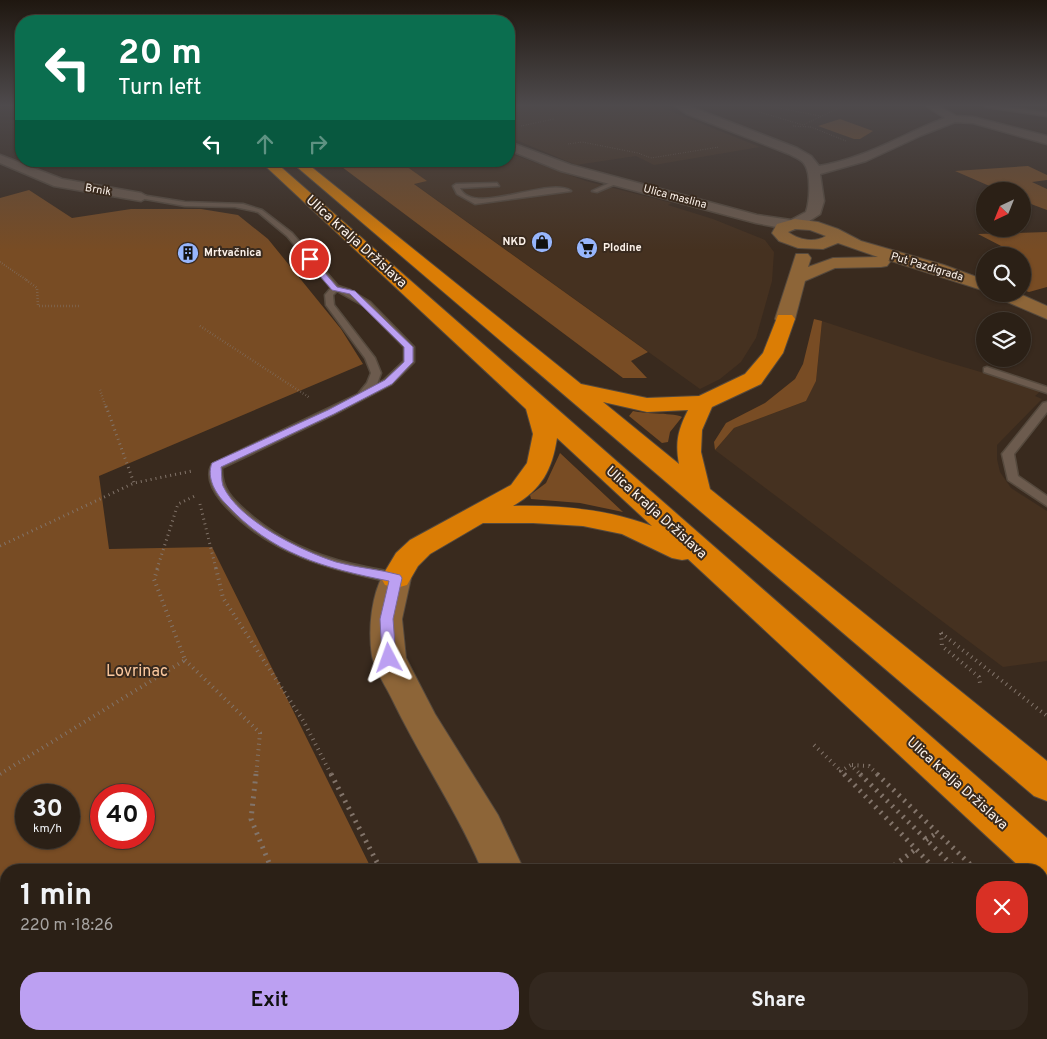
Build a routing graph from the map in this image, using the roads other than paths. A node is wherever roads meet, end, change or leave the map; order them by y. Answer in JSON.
{"nodes":[{"id":1,"x":528,"y":153,"type":"edge"},
{"id":2,"x":795,"y":153,"type":"edge"},
{"id":3,"x":874,"y":153,"type":"edge"},
{"id":4,"x":0,"y":159,"type":"edge"},
{"id":5,"x":15,"y":165,"type":"edge"},
{"id":6,"x":20,"y":167,"type":"edge"},
{"id":7,"x":273,"y":167,"type":"edge"},
{"id":8,"x":303,"y":167,"type":"edge"},
{"id":9,"x":814,"y":171,"type":"junction"},
{"id":10,"x":616,"y":182,"type":"junction"},
{"id":11,"x":497,"y":185,"type":"dead end"},
{"id":12,"x":568,"y":191,"type":"dead end"},
{"id":13,"x":595,"y":191,"type":"dead end"},
{"id":14,"x":816,"y":195,"type":"junction"},
{"id":15,"x":141,"y":197,"type":"joint"},
{"id":16,"x":802,"y":203,"type":"dead end"},
{"id":17,"x":709,"y":206,"type":"junction"},
{"id":18,"x":779,"y":209,"type":"dead end"},
{"id":19,"x":813,"y":214,"type":"junction"},
{"id":20,"x":788,"y":230,"type":"junction"},
{"id":21,"x":826,"y":238,"type":"junction"},
{"id":22,"x":802,"y":257,"type":"junction"},
{"id":23,"x":938,"y":269,"type":"junction"},
{"id":24,"x":798,"y":277,"type":"junction"},
{"id":25,"x":976,"y":283,"type":"edge"},
{"id":26,"x":335,"y":288,"type":"junction"},
{"id":27,"x":1023,"y":302,"type":"edge"},
{"id":28,"x":1047,"y":313,"type":"edge"},
{"id":29,"x":785,"y":319,"type":"joint"},
{"id":30,"x":987,"y":370,"type":"dead end"},
{"id":31,"x":572,"y":389,"type":"junction"},
{"id":32,"x":1047,"y":390,"type":"edge"},
{"id":33,"x":363,"y":393,"type":"junction"},
{"id":34,"x":704,"y":403,"type":"junction"},
{"id":35,"x":536,"y":404,"type":"junction"},
{"id":36,"x":1047,"y":405,"type":"edge"},
{"id":37,"x":698,"y":493,"type":"junction"},
{"id":38,"x":1047,"y":502,"type":"edge"},
{"id":39,"x":478,"y":515,"type":"junction"},
{"id":40,"x":723,"y":574,"type":"junction"},
{"id":41,"x":396,"y":578,"type":"junction"},
{"id":42,"x":1047,"y":784,"type":"edge"},
{"id":43,"x":500,"y":864,"type":"edge"},
{"id":44,"x":1047,"y":864,"type":"edge"}],
"edges":[{"from":1,"to":10,"type":"street","name":"Ulica maslina"},
{"from":2,"to":9,"type":"street"},
{"from":3,"to":9,"type":"street"},
{"from":4,"to":5,"type":"street","name":"Brnik"},
{"from":6,"to":15,"type":"street","name":"Brnik"},
{"from":7,"to":35,"type":"highway","name":"Ulica kralja Držislava"},
{"from":8,"to":31,"type":"highway","name":"Ulica kralja Držislava"},
{"from":9,"to":14,"type":"street"},
{"from":10,"to":13,"type":"lane"},
{"from":10,"to":17,"type":"street","name":"Ulica maslina"},
{"from":11,"to":12,"type":"lane"},
{"from":14,"to":16,"type":"street"},
{"from":14,"to":19,"type":"street"},
{"from":15,"to":26,"type":"lane"},
{"from":17,"to":18,"type":"street"},
{"from":17,"to":20,"type":"street","name":"Ulica maslina"},
{"from":19,"to":20,"type":"street"},
{"from":19,"to":21,"type":"street"},
{"from":20,"to":21,"type":"street","name":"Put Pazdigrada"},
{"from":20,"to":22,"type":"street"},
{"from":21,"to":22,"type":"street"},
{"from":21,"to":23,"type":"street","name":"Put Pazdigrada"},
{"from":22,"to":24,"type":"street"},
{"from":23,"to":24,"type":"street"},
{"from":23,"to":25,"type":"street","name":"Put Pazdigrada"},
{"from":24,"to":29,"type":"street"},
{"from":26,"to":33,"type":"lane"},
{"from":26,"to":33,"type":"lane"},
{"from":27,"to":28,"type":"street"},
{"from":29,"to":34,"type":"highway"},
{"from":30,"to":32,"type":"lane"},
{"from":31,"to":34,"type":"highway"},
{"from":31,"to":37,"type":"highway","name":"Ulica kralja Držislava"},
{"from":33,"to":41,"type":"lane"},
{"from":34,"to":37,"type":"highway"},
{"from":35,"to":39,"type":"highway"},
{"from":35,"to":40,"type":"highway","name":"Ulica kralja Držislava"},
{"from":36,"to":38,"type":"lane"},
{"from":37,"to":42,"type":"highway","name":"Ulica kralja Držislava"},
{"from":39,"to":40,"type":"highway"},
{"from":39,"to":41,"type":"highway"},
{"from":40,"to":44,"type":"highway","name":"Ulica kralja Držislava"},
{"from":41,"to":43,"type":"street"}]}
